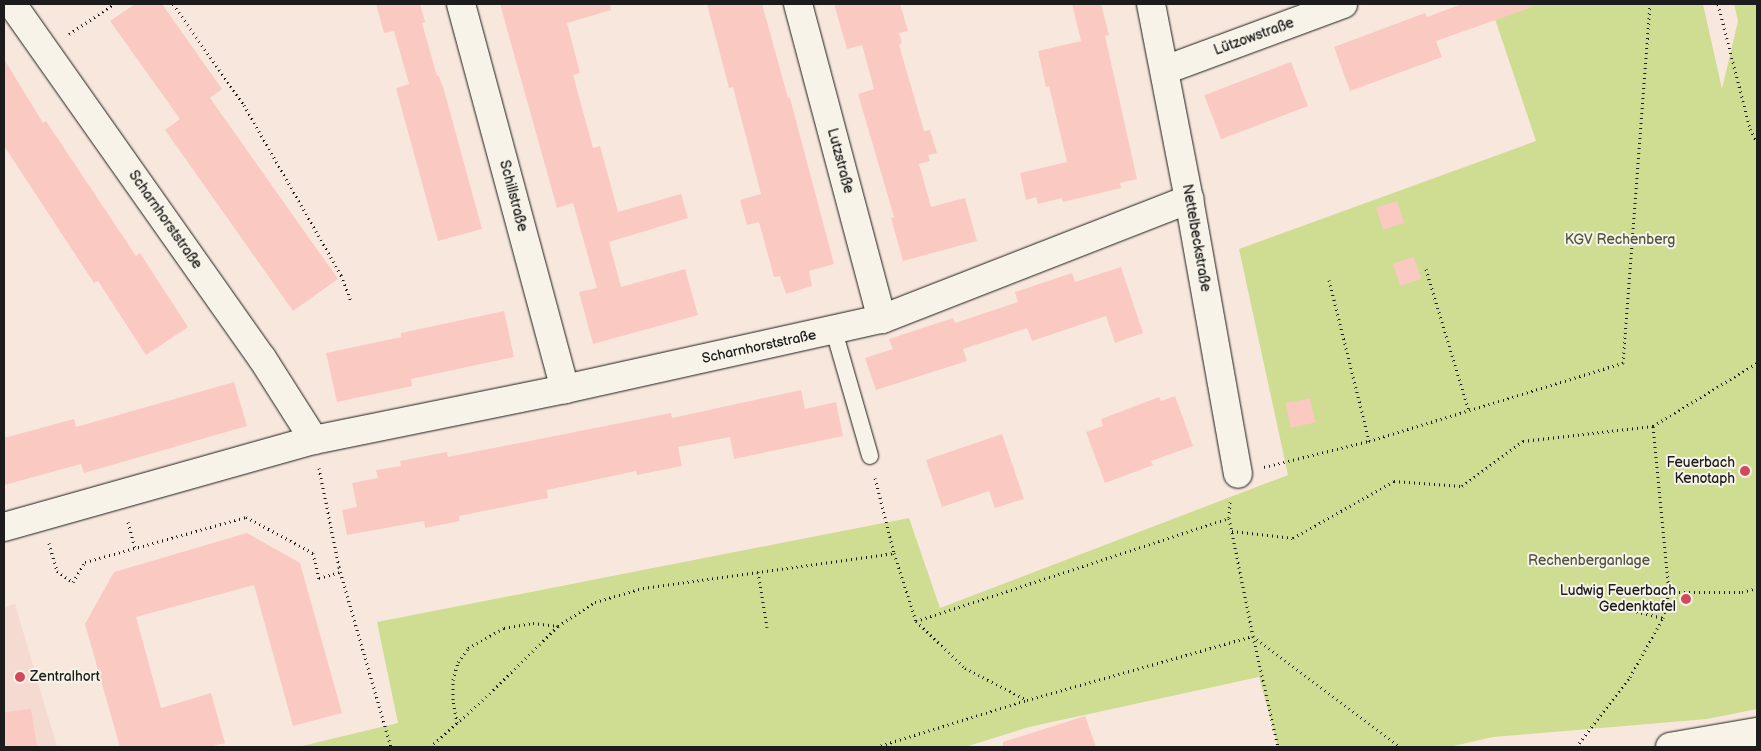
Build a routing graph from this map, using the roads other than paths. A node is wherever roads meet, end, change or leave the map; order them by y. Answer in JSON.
{"nodes":[{"id":1,"x":12,"y":4,"type":"edge"},
{"id":2,"x":461,"y":4,"type":"edge"},
{"id":3,"x":798,"y":4,"type":"edge"},
{"id":4,"x":1151,"y":4,"type":"edge"},
{"id":5,"x":1343,"y":4,"type":"edge"},
{"id":6,"x":1165,"y":70,"type":"junction"},
{"id":7,"x":1189,"y":199,"type":"junction"},
{"id":8,"x":882,"y":319,"type":"junction"},
{"id":9,"x":834,"y":331,"type":"junction"},
{"id":10,"x":565,"y":389,"type":"junction"},
{"id":11,"x":314,"y":440,"type":"junction"},
{"id":12,"x":870,"y":456,"type":"road end"},
{"id":13,"x":1238,"y":474,"type":"road end"},
{"id":14,"x":4,"y":527,"type":"edge"},
{"id":15,"x":1757,"y":732,"type":"edge"},
{"id":16,"x":1670,"y":747,"type":"edge"}],
"edges":[{"from":1,"to":11,"type":"street","name":"Scharnhorststraße"},
{"from":2,"to":10,"type":"street","name":"Schillstraße"},
{"from":3,"to":8,"type":"street","name":"Lutzstraße"},
{"from":4,"to":6,"type":"street","name":"Nettelbeckstraße"},
{"from":5,"to":6,"type":"street","name":"Lützowstraße"},
{"from":6,"to":7,"type":"street","name":"Nettelbeckstraße"},
{"from":7,"to":8,"type":"street","name":"Scharnhorststraße"},
{"from":7,"to":13,"type":"street","name":"Nettelbeckstraße"},
{"from":8,"to":9,"type":"street","name":"Scharnhorststraße"},
{"from":9,"to":10,"type":"street","name":"Scharnhorststraße"},
{"from":9,"to":12,"type":"lane"},
{"from":10,"to":11,"type":"street","name":"Scharnhorststraße"},
{"from":11,"to":14,"type":"street","name":"Scharnhorststraße"},
{"from":15,"to":16,"type":"street"}]}
